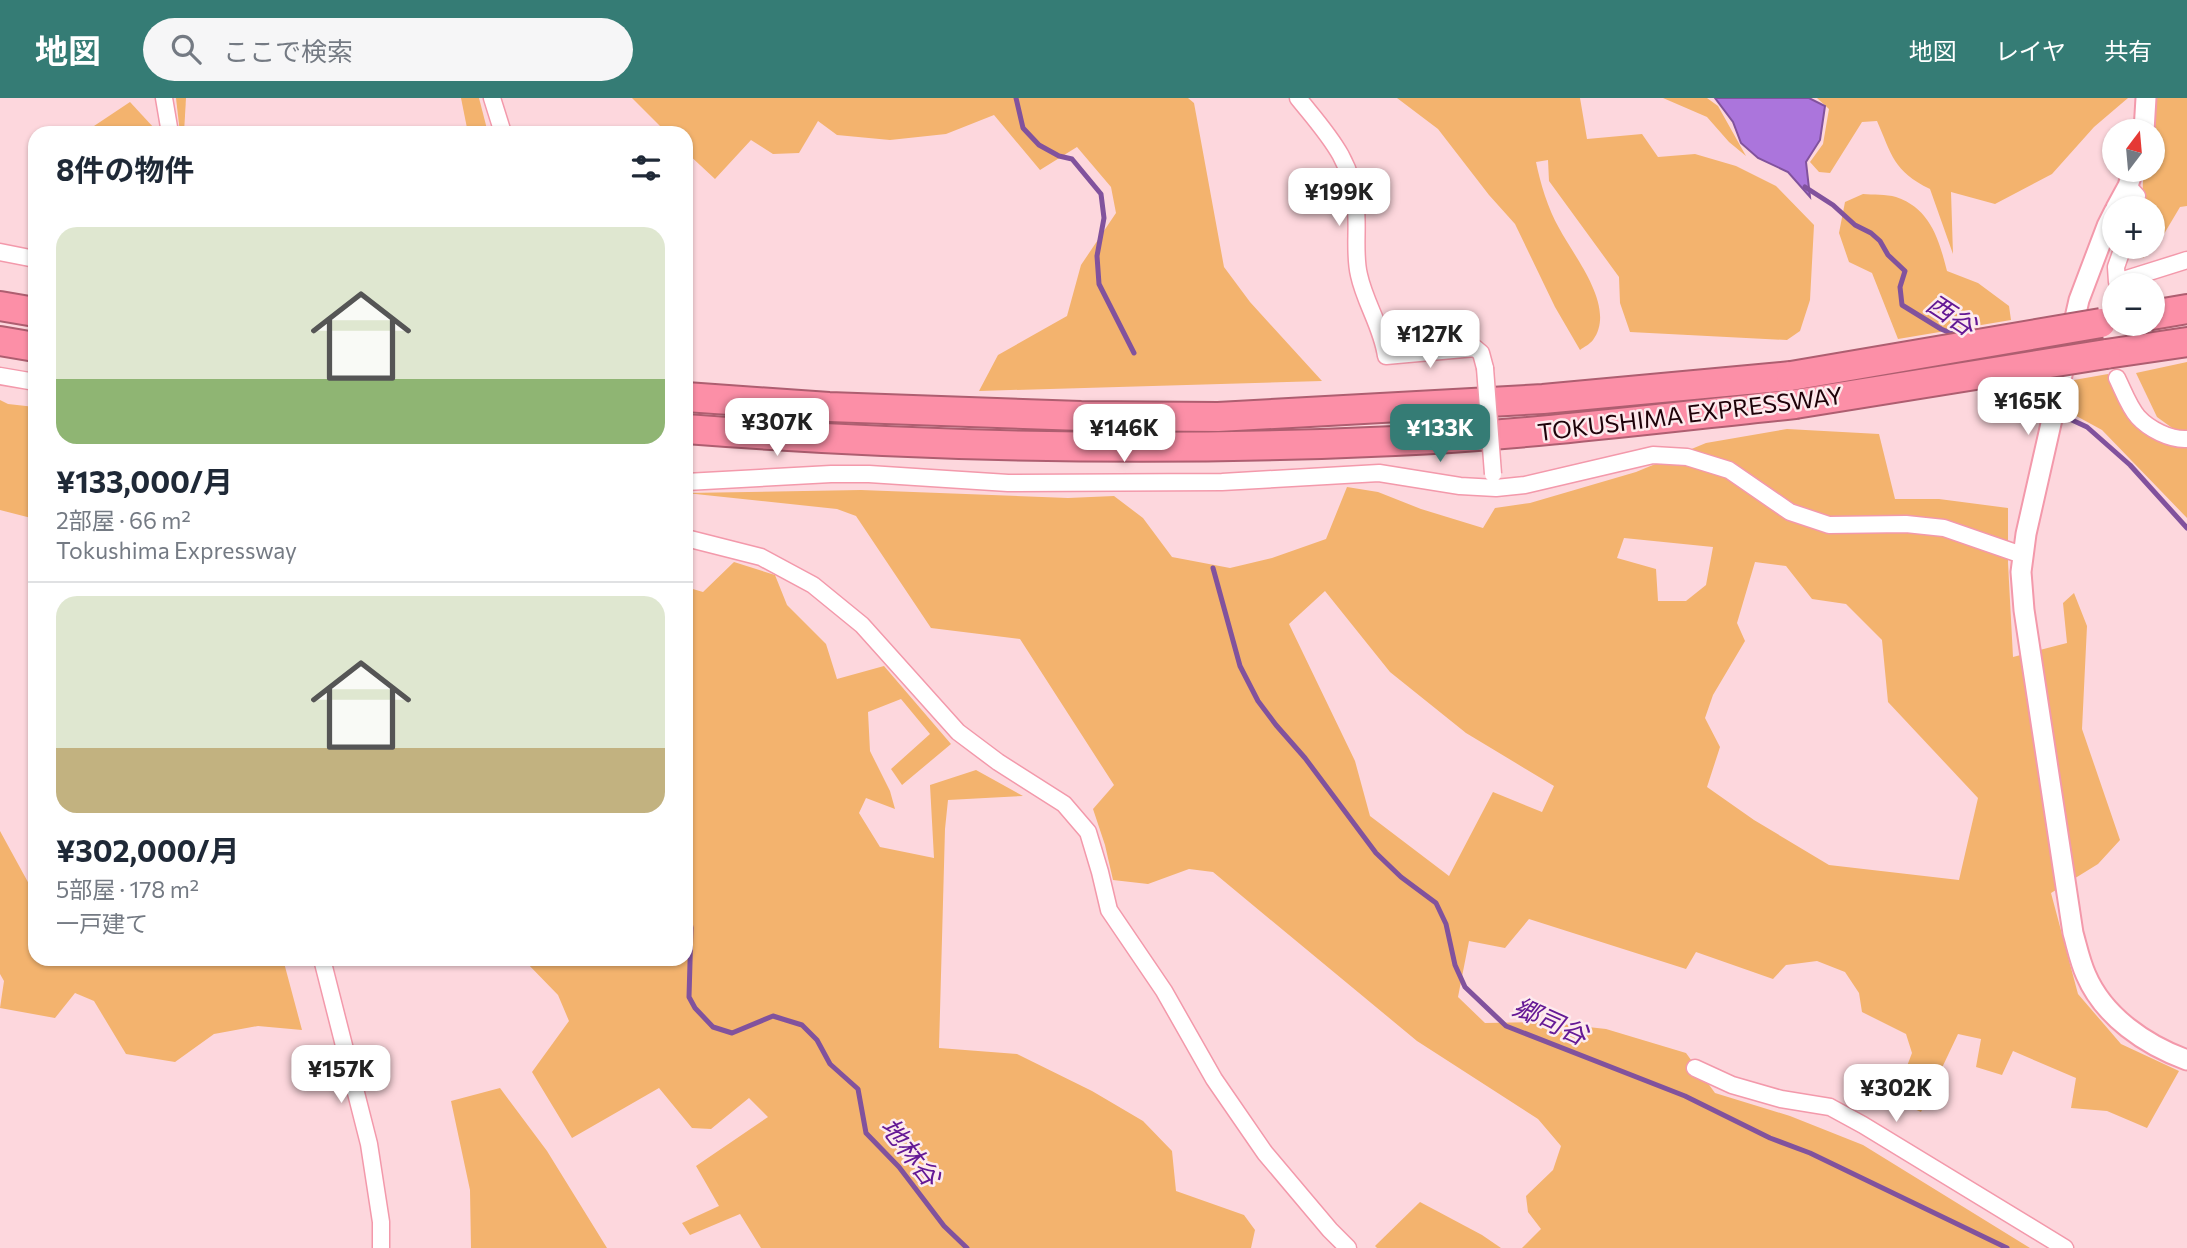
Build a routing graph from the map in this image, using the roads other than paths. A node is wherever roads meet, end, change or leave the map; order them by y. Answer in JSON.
{"nodes":[{"id":1,"x":164,"y":98,"type":"edge"},
{"id":2,"x":492,"y":98,"type":"edge"},
{"id":3,"x":1298,"y":98,"type":"edge"},
{"id":4,"x":2146,"y":98,"type":"edge"},
{"id":5,"x":2145,"y":119,"type":"edge"},
{"id":6,"x":169,"y":126,"type":"edge"},
{"id":7,"x":501,"y":126,"type":"edge"},
{"id":8,"x":2102,"y":239,"type":"edge"},
{"id":9,"x":0,"y":252,"type":"edge"},
{"id":10,"x":28,"y":258,"type":"edge"},
{"id":11,"x":2119,"y":259,"type":"edge"},
{"id":12,"x":2187,"y":260,"type":"edge"},
{"id":13,"x":0,"y":306,"type":"edge"},
{"id":14,"x":2187,"y":309,"type":"edge"},
{"id":15,"x":28,"y":311,"type":"edge"},
{"id":16,"x":2165,"y":313,"type":"edge"},
{"id":17,"x":2102,"y":323,"type":"edge"},
{"id":18,"x":0,"y":341,"type":"edge"},
{"id":19,"x":2187,"y":342,"type":"edge"},
{"id":20,"x":28,"y":346,"type":"edge"},
{"id":21,"x":2111,"y":366,"type":"junction"},
{"id":22,"x":0,"y":376,"type":"edge"},
{"id":23,"x":28,"y":381,"type":"edge"},
{"id":24,"x":693,"y":397,"type":"edge"},
{"id":25,"x":693,"y":429,"type":"edge"},
{"id":26,"x":2187,"y":439,"type":"edge"},
{"id":27,"x":1494,"y":481,"type":"junction"},
{"id":28,"x":693,"y":482,"type":"edge"},
{"id":29,"x":693,"y":540,"type":"edge"},
{"id":30,"x":2022,"y":555,"type":"junction"},
{"id":31,"x":324,"y":966,"type":"edge"},
{"id":32,"x":2187,"y":1060,"type":"edge"},
{"id":33,"x":1695,"y":1068,"type":"dead end"},
{"id":34,"x":381,"y":1248,"type":"edge"},
{"id":35,"x":1348,"y":1248,"type":"edge"},
{"id":36,"x":2065,"y":1248,"type":"edge"}],
"edges":[{"from":1,"to":6,"type":"street"},
{"from":2,"to":7,"type":"street"},
{"from":3,"to":27,"type":"street","bridge":true},
{"from":4,"to":5,"type":"street"},
{"from":8,"to":30,"type":"street"},
{"from":9,"to":10,"type":"street"},
{"from":11,"to":12,"type":"street"},
{"from":13,"to":15,"type":"highway"},
{"from":14,"to":16,"type":"highway"},
{"from":17,"to":24,"type":"highway","name":"TOKUSHIMA EXPRESSWAY","bridge":true},
{"from":18,"to":20,"type":"highway"},
{"from":19,"to":21,"type":"highway","name":"TOKUSHIMA EXPRESSWAY"},
{"from":21,"to":25,"type":"highway","name":"TOKUSHIMA EXPRESSWAY","bridge":true},
{"from":21,"to":26,"type":"street"},
{"from":22,"to":23,"type":"street"},
{"from":27,"to":28,"type":"street"},
{"from":27,"to":30,"type":"street"},
{"from":29,"to":35,"type":"street"},
{"from":30,"to":32,"type":"street"},
{"from":31,"to":34,"type":"street"},
{"from":33,"to":36,"type":"street"}]}
